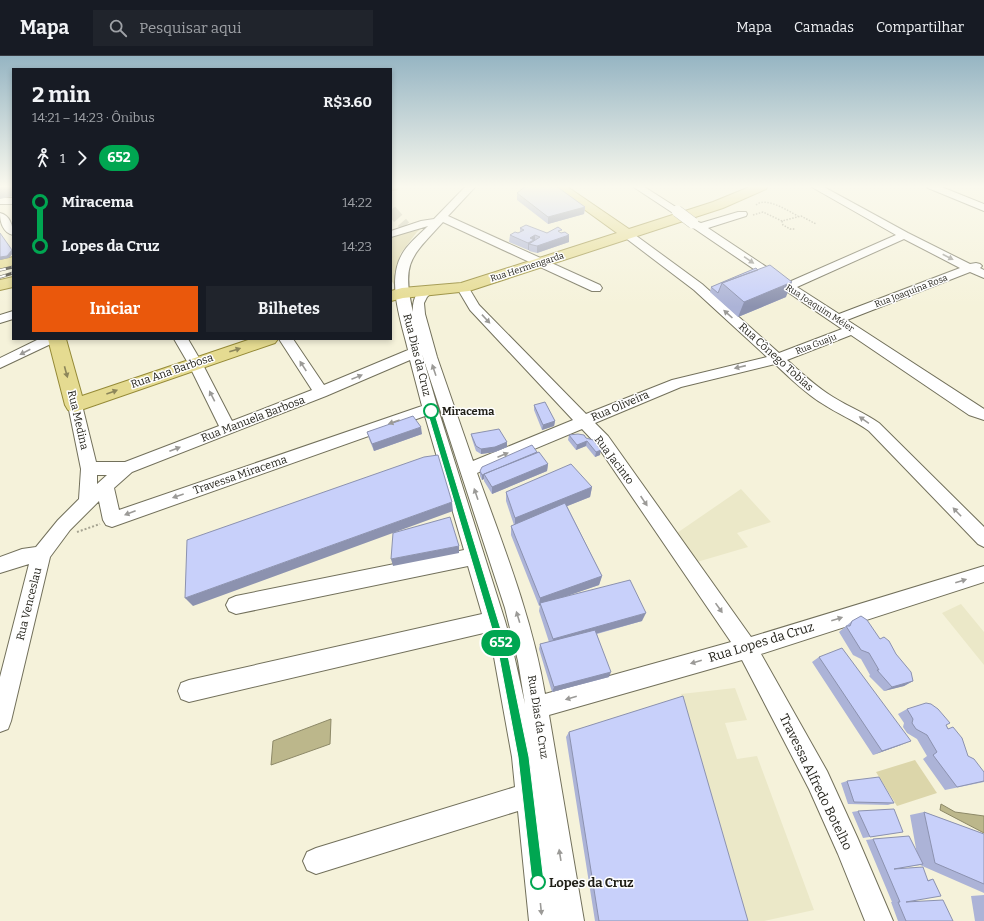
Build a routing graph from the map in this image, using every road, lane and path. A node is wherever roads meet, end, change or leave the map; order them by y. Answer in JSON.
{"nodes":[{"id":1,"x":409,"y":226,"type":"edge"},
{"id":2,"x":434,"y":226,"type":"edge"},
{"id":3,"x":455,"y":226,"type":"edge"},
{"id":4,"x":616,"y":226,"type":"edge"},
{"id":5,"x":652,"y":226,"type":"edge"},
{"id":6,"x":699,"y":226,"type":"edge"},
{"id":7,"x":785,"y":226,"type":"edge"},
{"id":8,"x":888,"y":226,"type":"edge"},
{"id":9,"x":795,"y":229,"type":"dead end"},
{"id":10,"x":392,"y":234,"type":"edge"},
{"id":11,"x":627,"y":234,"type":"junction"},
{"id":12,"x":904,"y":235,"type":"junction"},
{"id":13,"x":12,"y":261,"type":"edge"},
{"id":14,"x":984,"y":263,"type":"edge"},
{"id":15,"x":541,"y":264,"type":"junction"},
{"id":16,"x":0,"y":265,"type":"edge"},
{"id":17,"x":969,"y":268,"type":"junction"},
{"id":18,"x":984,"y":274,"type":"edge"},
{"id":19,"x":787,"y":287,"type":"junction"},
{"id":20,"x":463,"y":288,"type":"junction"},
{"id":21,"x":596,"y":288,"type":"dead end"},
{"id":22,"x":427,"y":291,"type":"junction"},
{"id":23,"x":396,"y":294,"type":"edge"},
{"id":24,"x":12,"y":315,"type":"edge"},
{"id":25,"x":0,"y":319,"type":"edge"},
{"id":26,"x":838,"y":319,"type":"junction"},
{"id":27,"x":853,"y":329,"type":"junction"},
{"id":28,"x":48,"y":340,"type":"edge"},
{"id":29,"x":58,"y":340,"type":"edge"},
{"id":30,"x":182,"y":340,"type":"edge"},
{"id":31,"x":267,"y":340,"type":"edge"},
{"id":32,"x":287,"y":340,"type":"edge"},
{"id":33,"x":421,"y":350,"type":"junction"},
{"id":34,"x":778,"y":359,"type":"junction"},
{"id":35,"x":195,"y":362,"type":"junction"},
{"id":36,"x":0,"y":364,"type":"edge"},
{"id":37,"x":321,"y":392,"type":"junction"},
{"id":38,"x":75,"y":405,"type":"junction"},
{"id":39,"x":430,"y":409,"type":"junction"},
{"id":40,"x":984,"y":415,"type":"edge"},
{"id":41,"x":583,"y":422,"type":"junction"},
{"id":42,"x":228,"y":429,"type":"junction"},
{"id":43,"x":126,"y":468,"type":"junction"},
{"id":44,"x":89,"y":469,"type":"junction"},
{"id":45,"x":467,"y":470,"type":"junction"},
{"id":46,"x":105,"y":486,"type":"junction"},
{"id":47,"x":87,"y":502,"type":"junction"},
{"id":48,"x":112,"y":520,"type":"junction"},
{"id":49,"x":984,"y":540,"type":"edge"},
{"id":50,"x":45,"y":548,"type":"junction"},
{"id":51,"x":475,"y":556,"type":"junction"},
{"id":52,"x":0,"y":565,"type":"edge"},
{"id":53,"x":984,"y":574,"type":"edge"},
{"id":54,"x":236,"y":605,"type":"dead end"},
{"id":55,"x":495,"y":621,"type":"junction"},
{"id":56,"x":746,"y":648,"type":"junction"},
{"id":57,"x":189,"y":690,"type":"dead end"},
{"id":58,"x":537,"y":707,"type":"junction"},
{"id":59,"x":0,"y":721,"type":"edge"},
{"id":60,"x":528,"y":795,"type":"junction"},
{"id":61,"x":316,"y":861,"type":"dead end"},
{"id":62,"x":543,"y":921,"type":"edge"},
{"id":63,"x":570,"y":921,"type":"edge"},
{"id":64,"x":879,"y":921,"type":"edge"}],
"edges":[{"from":1,"to":10,"type":"street"},
{"from":2,"to":23,"type":"street","name":"Rua Dias da Cruz"},
{"from":3,"to":15,"type":"street"},
{"from":4,"to":11,"type":"main road","name":"Rua Cônego Tobias"},
{"from":5,"to":11,"type":"main road","name":"Rua Hermengarda"},
{"from":6,"to":19,"type":"street","name":"Rua Joaquim Méier","one_way":true},
{"from":7,"to":9,"type":"path"},
{"from":8,"to":12,"type":"street"},
{"from":11,"to":15,"type":"main road","name":"Rua Hermengarda"},
{"from":34,"to":11,"type":"street","name":"Rua Cônego Tobias","one_way":true},
{"from":12,"to":17,"type":"street","one_way":true},
{"from":12,"to":19,"type":"street"},
{"from":13,"to":16,"type":"main road"},
{"from":14,"to":17,"type":"street","name":"Rua Joaquina Rosa"},
{"from":15,"to":20,"type":"main road","name":"Rua Hermengarda"},
{"from":15,"to":21,"type":"street"},
{"from":17,"to":18,"type":"street"},
{"from":17,"to":26,"type":"street","name":"Rua Joaquina Rosa"},
{"from":19,"to":26,"type":"street","name":"Rua Joaquim Méier"},
{"from":20,"to":22,"type":"main road","name":"Rua Hermengarda"},
{"from":20,"to":41,"type":"street","name":"Rua Jacinto","one_way":true},
{"from":22,"to":23,"type":"main road","name":"Rua Hermengarda"},
{"from":22,"to":33,"type":"street","name":"Rua Dias da Cruz"},
{"from":23,"to":33,"type":"street","name":"Rua Dias da Cruz"},
{"from":24,"to":25,"type":"street"},
{"from":26,"to":27,"type":"street","name":"Rua Joaquim Méier"},
{"from":27,"to":34,"type":"street","name":"Rua Guaju"},
{"from":27,"to":40,"type":"street","name":"Rua Joaquim Méier"},
{"from":28,"to":36,"type":"street","one_way":true},
{"from":29,"to":38,"type":"main road","name":"Rua Medina","one_way":true},
{"from":30,"to":35,"type":"street"},
{"from":35,"to":31,"type":"main road","name":"Rua Ana Barbosa","one_way":true},
{"from":37,"to":32,"type":"street","one_way":true},
{"from":37,"to":33,"type":"street","name":"Rua Manuela Barbosa","one_way":true},
{"from":33,"to":39,"type":"street","name":"Rua Dias da Cruz"},
{"from":45,"to":33,"type":"street","name":"Rua Dias da Cruz","one_way":true},
{"from":34,"to":41,"type":"street","name":"Rua Oliveira","one_way":true},
{"from":49,"to":34,"type":"street","name":"Rua Cônego Tobias","one_way":true},
{"from":38,"to":35,"type":"main road","name":"Rua Ana Barbosa","one_way":true},
{"from":42,"to":35,"type":"street","one_way":true},
{"from":37,"to":42,"type":"street","name":"Rua Manuela Barbosa"},
{"from":38,"to":44,"type":"street","name":"Rua Medina"},
{"from":39,"to":48,"type":"street","name":"Travessa Miracema","one_way":true},
{"from":39,"to":51,"type":"street","name":"Rua Dias da Cruz"},
{"from":45,"to":41,"type":"street","name":"Rua Oliveira","one_way":true},
{"from":41,"to":56,"type":"street","name":"Rua Jacinto","one_way":true},
{"from":43,"to":42,"type":"street","name":"Rua Manuela Barbosa","one_way":true},
{"from":43,"to":44,"type":"street"},
{"from":43,"to":46,"type":"street","name":"Rua Manuela Barbosa"},
{"from":44,"to":47,"type":"street","name":"Rua Medina"},
{"from":58,"to":45,"type":"street","name":"Rua Dias da Cruz","one_way":true},
{"from":46,"to":47,"type":"street","name":"Rua Manuela Barbosa"},
{"from":46,"to":48,"type":"street"},
{"from":47,"to":50,"type":"street","name":"Rua Venceslau"},
{"from":48,"to":50,"type":"path"},
{"from":50,"to":52,"type":"street"},
{"from":50,"to":59,"type":"street","name":"Rua Venceslau"},
{"from":51,"to":54,"type":"street"},
{"from":51,"to":55,"type":"street","name":"Rua Dias da Cruz"},
{"from":56,"to":53,"type":"street","name":"Rua Lopes da Cruz","one_way":true},
{"from":55,"to":57,"type":"street"},
{"from":55,"to":60,"type":"street","name":"Rua Dias da Cruz"},
{"from":56,"to":58,"type":"street","name":"Rua Lopes da Cruz","one_way":true},
{"from":56,"to":64,"type":"street","name":"Travessa Alfredo Botelho"},
{"from":63,"to":58,"type":"street","name":"Rua Dias da Cruz","one_way":true},
{"from":60,"to":61,"type":"street"},
{"from":60,"to":62,"type":"street","name":"Rua Dias da Cruz","one_way":true}]}
